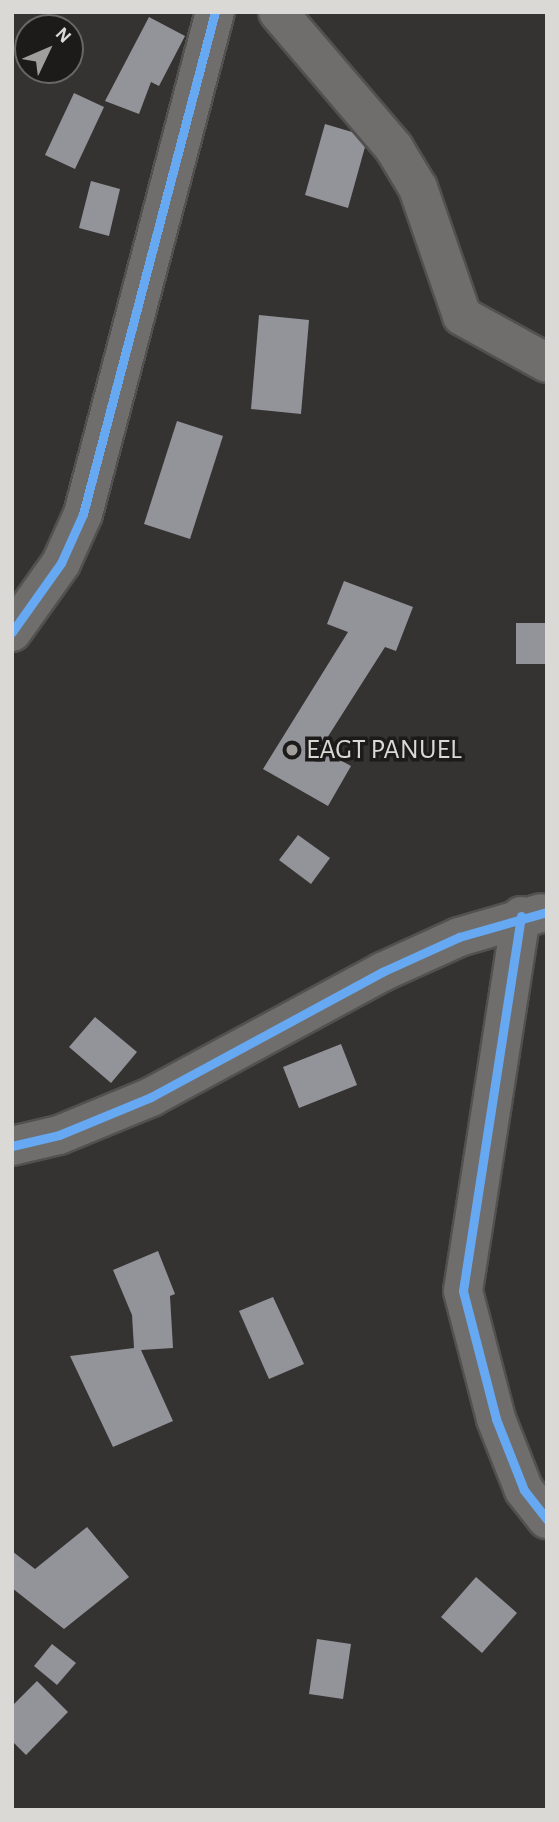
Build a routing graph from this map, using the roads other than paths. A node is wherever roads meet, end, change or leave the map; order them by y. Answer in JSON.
{"nodes":[{"id":1,"x":215,"y":12,"type":"edge"},
{"id":2,"x":278,"y":12,"type":"edge"},
{"id":3,"x":547,"y":363,"type":"edge"},
{"id":4,"x":12,"y":632,"type":"edge"},
{"id":5,"x":540,"y":913,"type":"edge"},
{"id":6,"x":12,"y":1146,"type":"edge"},
{"id":7,"x":547,"y":1519,"type":"edge"}],
"edges":[{"from":1,"to":4,"type":"street"},
{"from":2,"to":3,"type":"street"},
{"from":5,"to":6,"type":"street"},
{"from":5,"to":7,"type":"street"}]}
